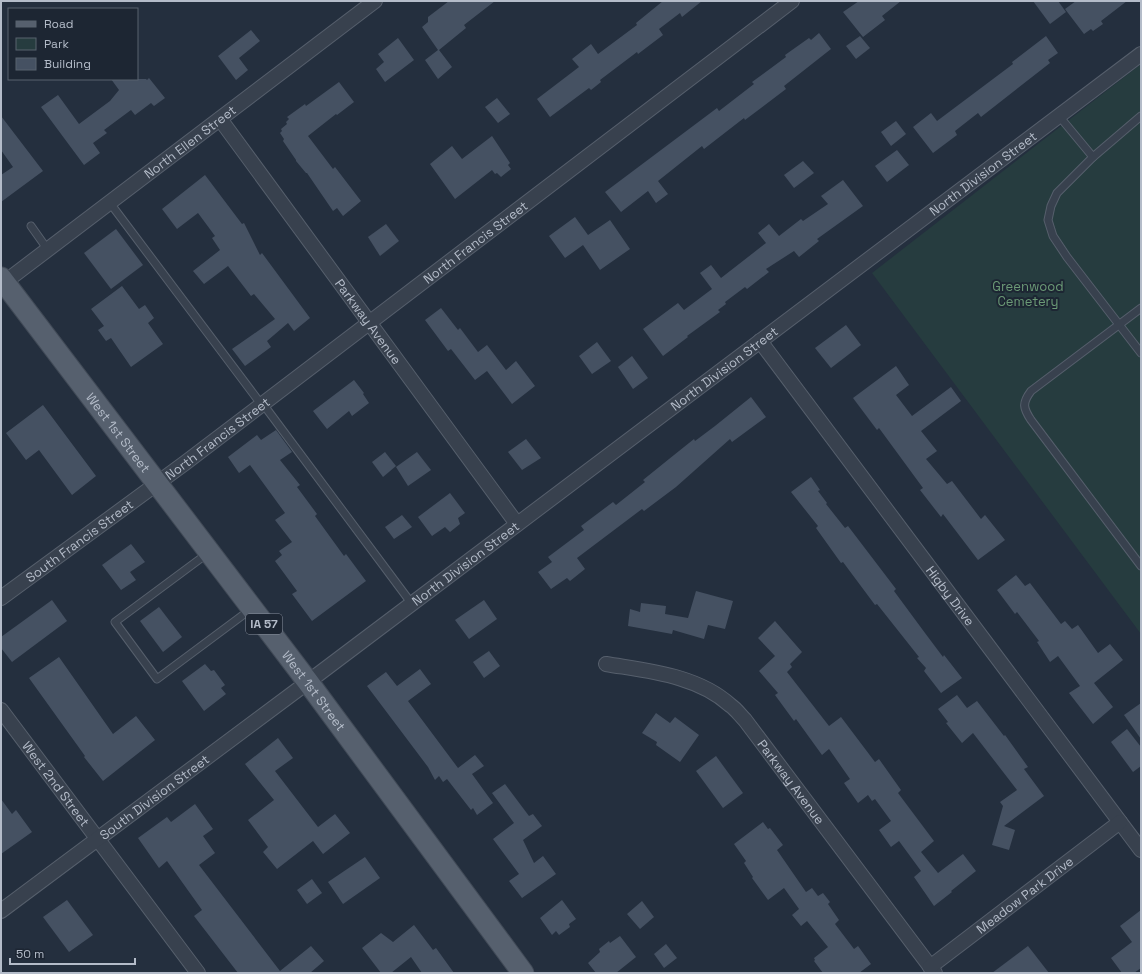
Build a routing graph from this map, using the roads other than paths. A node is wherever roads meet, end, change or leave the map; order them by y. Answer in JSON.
{"nodes":[{"id":1,"x":375,"y":1,"type":"edge"},
{"id":2,"x":792,"y":1,"type":"edge"},
{"id":3,"x":1141,"y":54,"type":"edge"},
{"id":4,"x":1059,"y":116,"type":"junction"},
{"id":5,"x":1141,"y":116,"type":"edge"},
{"id":6,"x":220,"y":119,"type":"junction"},
{"id":7,"x":1093,"y":157,"type":"junction"},
{"id":8,"x":110,"y":203,"type":"junction"},
{"id":9,"x":30,"y":226,"type":"dead end"},
{"id":10,"x":48,"y":250,"type":"junction"},
{"id":11,"x":2,"y":282,"type":"edge"},
{"id":12,"x":1141,"y":308,"type":"edge"},
{"id":13,"x":369,"y":322,"type":"junction"},
{"id":14,"x":1119,"y":325,"type":"junction"},
{"id":15,"x":760,"y":341,"type":"junction"},
{"id":16,"x":1141,"y":353,"type":"edge"},
{"id":17,"x":261,"y":404,"type":"junction"},
{"id":18,"x":157,"y":482,"type":"junction"},
{"id":19,"x":517,"y":524,"type":"junction"},
{"id":20,"x":210,"y":552,"type":"junction"},
{"id":21,"x":1141,"y":566,"type":"edge"},
{"id":22,"x":1,"y":598,"type":"edge"},
{"id":23,"x":412,"y":604,"type":"junction"},
{"id":24,"x":252,"y":609,"type":"junction"},
{"id":25,"x":606,"y":664,"type":"dead end"},
{"id":26,"x":308,"y":682,"type":"junction"},
{"id":27,"x":1,"y":710,"type":"edge"},
{"id":28,"x":1120,"y":822,"type":"junction"},
{"id":29,"x":97,"y":838,"type":"junction"},
{"id":30,"x":1141,"y":850,"type":"edge"},
{"id":31,"x":1,"y":911,"type":"edge"},
{"id":32,"x":933,"y":970,"type":"edge"},
{"id":33,"x":198,"y":973,"type":"edge"},
{"id":34,"x":523,"y":973,"type":"edge"}],
"edges":[{"from":1,"to":6,"type":"street","name":"North Ellen Street"},
{"from":2,"to":13,"type":"street","name":"North Francis Street"},
{"from":3,"to":4,"type":"street","name":"North Division Street"},
{"from":4,"to":7,"type":"lane"},
{"from":4,"to":15,"type":"street","name":"North Division Street"},
{"from":5,"to":7,"type":"lane"},
{"from":6,"to":8,"type":"street","name":"North Ellen Street"},
{"from":6,"to":13,"type":"street","name":"Parkway Avenue"},
{"from":7,"to":14,"type":"lane"},
{"from":8,"to":10,"type":"street","name":"North Ellen Street"},
{"from":8,"to":17,"type":"lane"},
{"from":9,"to":10,"type":"lane"},
{"from":10,"to":11,"type":"street","name":"North Ellen Street"},
{"from":11,"to":18,"type":"main road","name":"West 1st Street","number":"IA 57"},
{"from":12,"to":14,"type":"lane"},
{"from":13,"to":17,"type":"street","name":"North Francis Street"},
{"from":13,"to":19,"type":"street","name":"Parkway Avenue"},
{"from":14,"to":16,"type":"lane"},
{"from":14,"to":21,"type":"lane"},
{"from":15,"to":19,"type":"street","name":"North Division Street"},
{"from":15,"to":28,"type":"street","name":"Higby Drive"},
{"from":17,"to":18,"type":"street","name":"North Francis Street"},
{"from":17,"to":23,"type":"lane"},
{"from":18,"to":20,"type":"main road","name":"West 1st Street","number":"IA 57"},
{"from":18,"to":22,"type":"street","name":"South Francis Street"},
{"from":19,"to":23,"type":"street","name":"North Division Street"},
{"from":20,"to":24,"type":"main road","name":"West 1st Street","number":"IA 57"},
{"from":20,"to":24,"type":"lane"},
{"from":23,"to":26,"type":"street","name":"North Division Street"},
{"from":24,"to":26,"type":"main road","name":"West 1st Street","number":"IA 57"},
{"from":25,"to":32,"type":"street","name":"Parkway Avenue"},
{"from":26,"to":29,"type":"street","name":"South Division Street"},
{"from":26,"to":34,"type":"main road","name":"West 1st Street","number":"IA 57"},
{"from":27,"to":29,"type":"street","name":"West 2nd Street"},
{"from":28,"to":30,"type":"street","name":"Higby Drive"},
{"from":28,"to":32,"type":"street","name":"Meadow Park Drive"},
{"from":29,"to":31,"type":"street","name":"South Division Street"},
{"from":29,"to":33,"type":"street","name":"West 2nd Street"}]}
